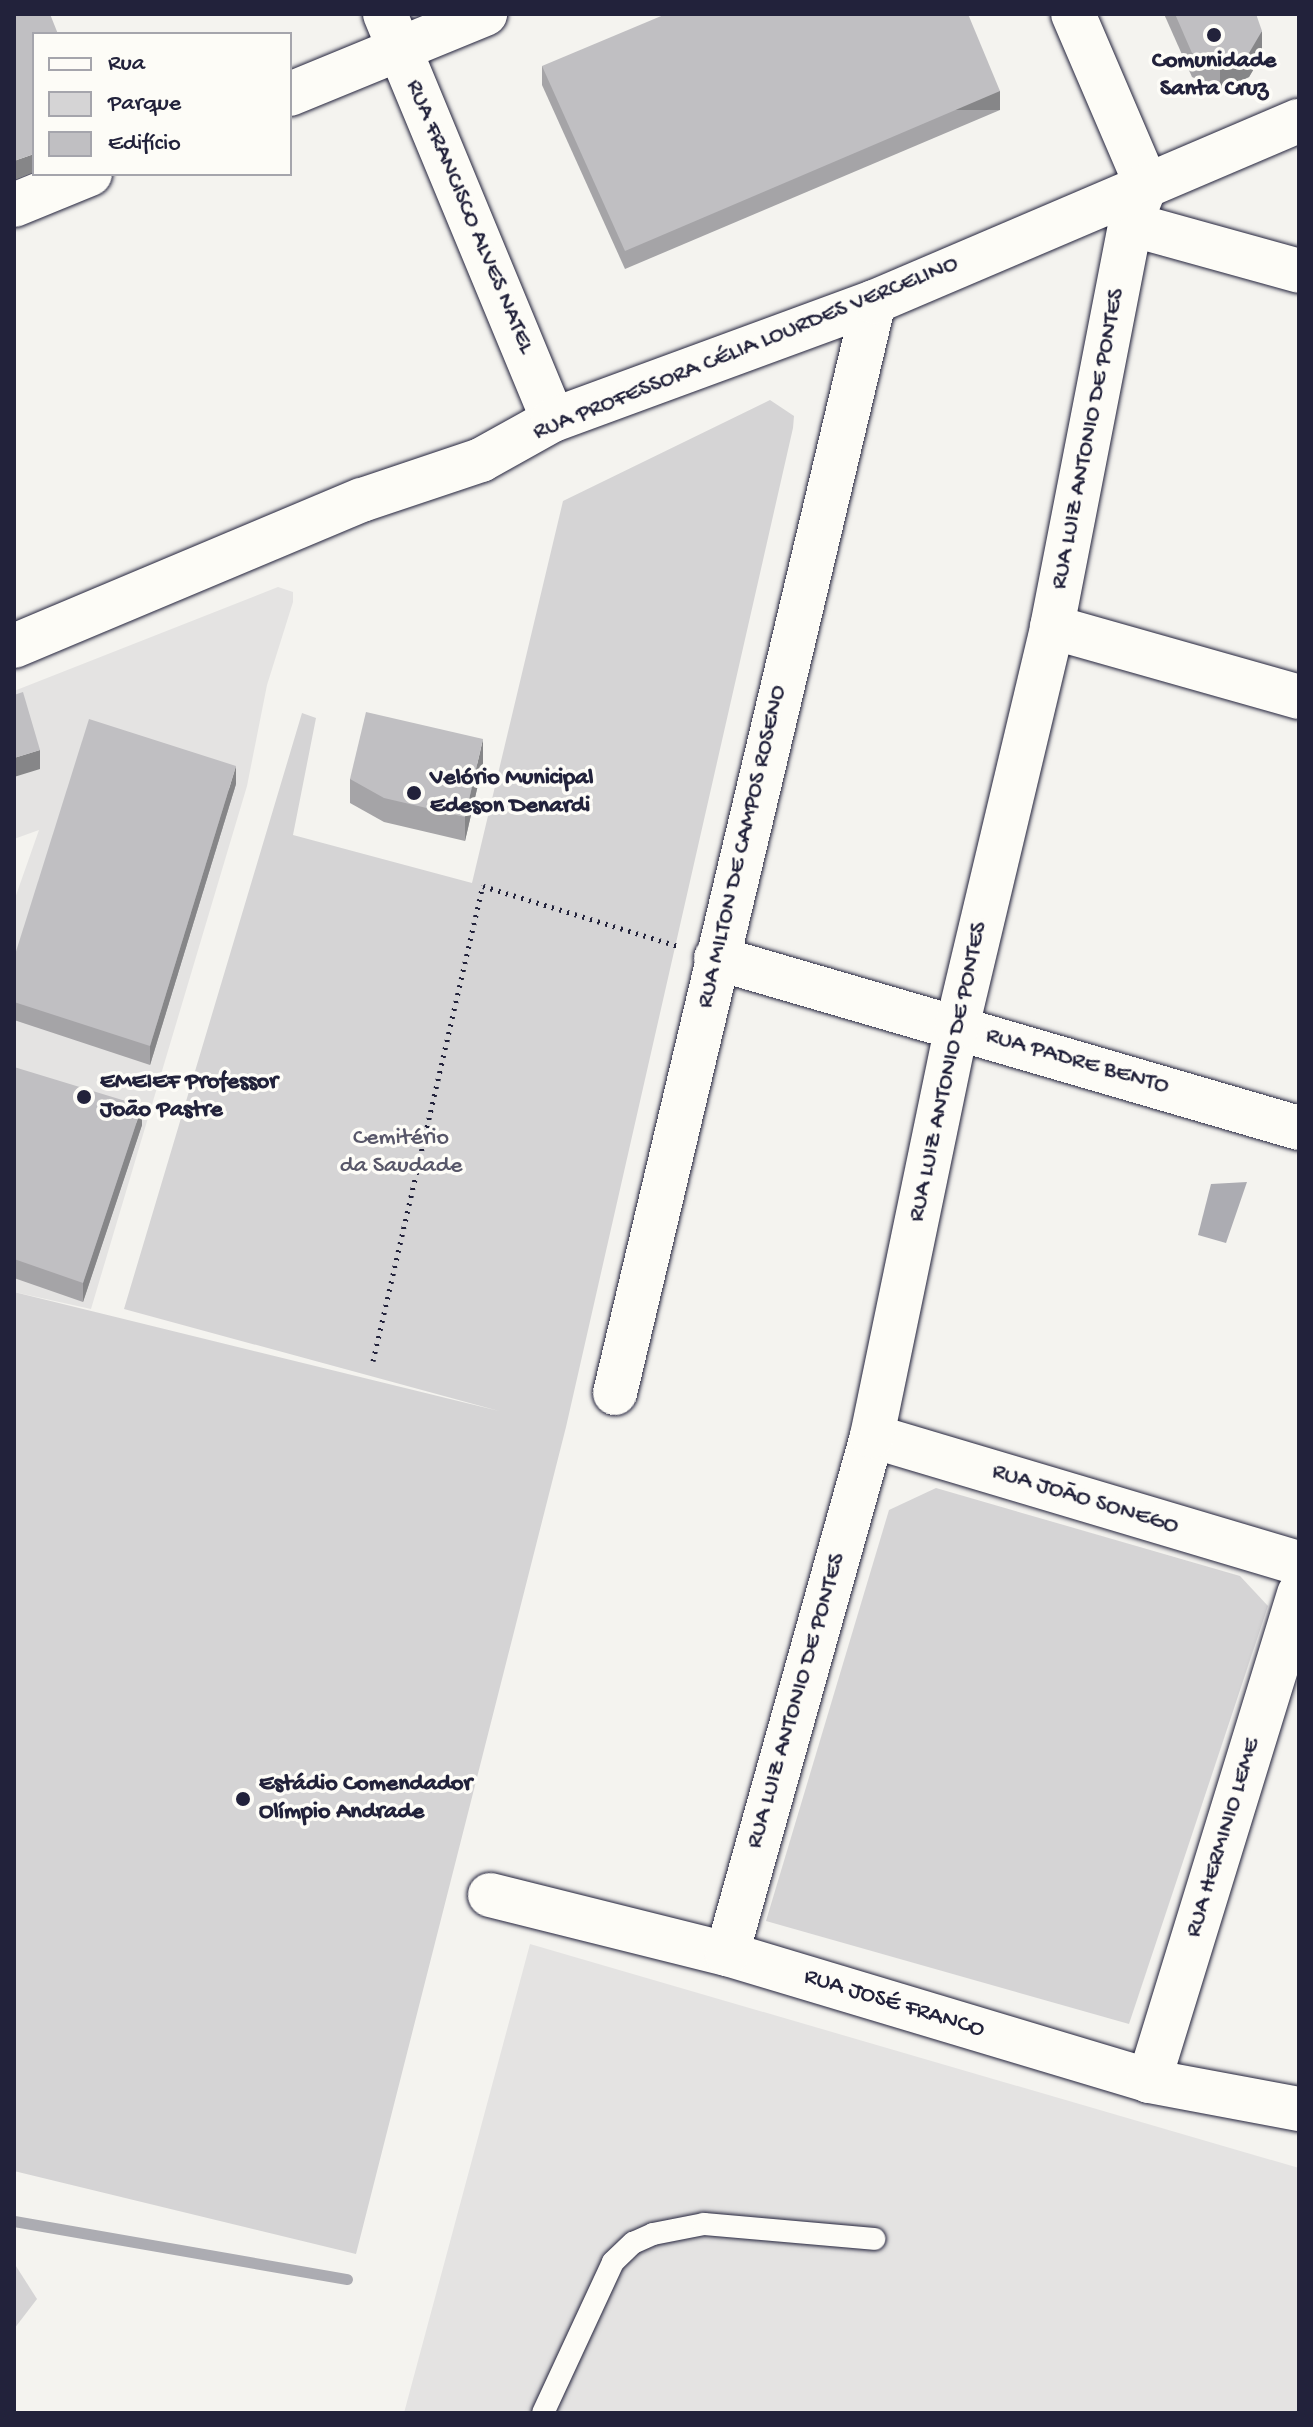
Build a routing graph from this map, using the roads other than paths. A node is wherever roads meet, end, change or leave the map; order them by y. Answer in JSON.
{"nodes":[{"id":1,"x":485,"y":14,"type":"edge"},
{"id":2,"x":1073,"y":14,"type":"edge"},
{"id":3,"x":392,"y":32,"type":"edge"},
{"id":4,"x":292,"y":93,"type":"edge"},
{"id":5,"x":1299,"y":121,"type":"edge"},
{"id":6,"x":85,"y":176,"type":"edge"},
{"id":7,"x":1146,"y":184,"type":"junction"},
{"id":8,"x":14,"y":205,"type":"edge"},
{"id":9,"x":1130,"y":224,"type":"junction"},
{"id":10,"x":1299,"y":271,"type":"edge"},
{"id":11,"x":874,"y":302,"type":"junction"},
{"id":12,"x":553,"y":420,"type":"junction"},
{"id":13,"x":1052,"y":627,"type":"junction"},
{"id":14,"x":14,"y":646,"type":"edge"},
{"id":15,"x":1299,"y":697,"type":"edge"},
{"id":16,"x":716,"y":958,"type":"junction"},
{"id":17,"x":957,"y":1027,"type":"junction"},
{"id":18,"x":1299,"y":1128,"type":"edge"},
{"id":19,"x":615,"y":1393,"type":"dead end"},
{"id":20,"x":872,"y":1436,"type":"junction"},
{"id":21,"x":1299,"y":1563,"type":"edge"},
{"id":22,"x":1299,"y":1594,"type":"edge"},
{"id":23,"x":490,"y":1895,"type":"dead end"},
{"id":24,"x":727,"y":1954,"type":"junction"},
{"id":25,"x":1149,"y":2081,"type":"junction"},
{"id":26,"x":1299,"y":2109,"type":"edge"},
{"id":27,"x":874,"y":2239,"type":"dead end"},
{"id":28,"x":543,"y":2413,"type":"edge"}],
"edges":[{"from":1,"to":3,"type":"street"},
{"from":2,"to":7,"type":"street"},
{"from":3,"to":4,"type":"street"},
{"from":3,"to":12,"type":"street","name":"RUA FRANCISCO ALVES NATEL"},
{"from":5,"to":7,"type":"street","name":"RUA PROFESSORA CÉLIA LOURDES VERCELINO"},
{"from":6,"to":8,"type":"street"},
{"from":7,"to":9,"type":"street","name":"RUA LUIZ ANTONIO DE PONTES"},
{"from":7,"to":11,"type":"street","name":"RUA PROFESSORA CÉLIA LOURDES VERCELINO"},
{"from":9,"to":10,"type":"street"},
{"from":9,"to":13,"type":"street","name":"RUA LUIZ ANTONIO DE PONTES"},
{"from":11,"to":12,"type":"street","name":"RUA PROFESSORA CÉLIA LOURDES VERCELINO"},
{"from":11,"to":16,"type":"street","name":"RUA MILTON DE CAMPOS ROSENO"},
{"from":12,"to":14,"type":"street","name":"RUA PROFESSORA CÉLIA LOURDES VERCELINO"},
{"from":13,"to":15,"type":"street"},
{"from":13,"to":17,"type":"street","name":"RUA LUIZ ANTONIO DE PONTES"},
{"from":16,"to":17,"type":"street","name":"RUA PADRE BENTO"},
{"from":16,"to":19,"type":"street","name":"RUA MILTON DE CAMPOS ROSENO"},
{"from":17,"to":18,"type":"street","name":"RUA PADRE BENTO"},
{"from":17,"to":20,"type":"street","name":"RUA LUIZ ANTONIO DE PONTES"},
{"from":20,"to":21,"type":"street","name":"RUA JOÃO SONEGO"},
{"from":20,"to":24,"type":"street","name":"RUA LUIZ ANTONIO DE PONTES"},
{"from":22,"to":25,"type":"street","name":"RUA HERMINIO LEME"},
{"from":23,"to":24,"type":"street","name":"RUA JOSÉ FRANCO"},
{"from":24,"to":25,"type":"street","name":"RUA JOSÉ FRANCO"},
{"from":25,"to":26,"type":"street","name":"RUA JOSÉ FRANCO"},
{"from":27,"to":28,"type":"lane"}]}
